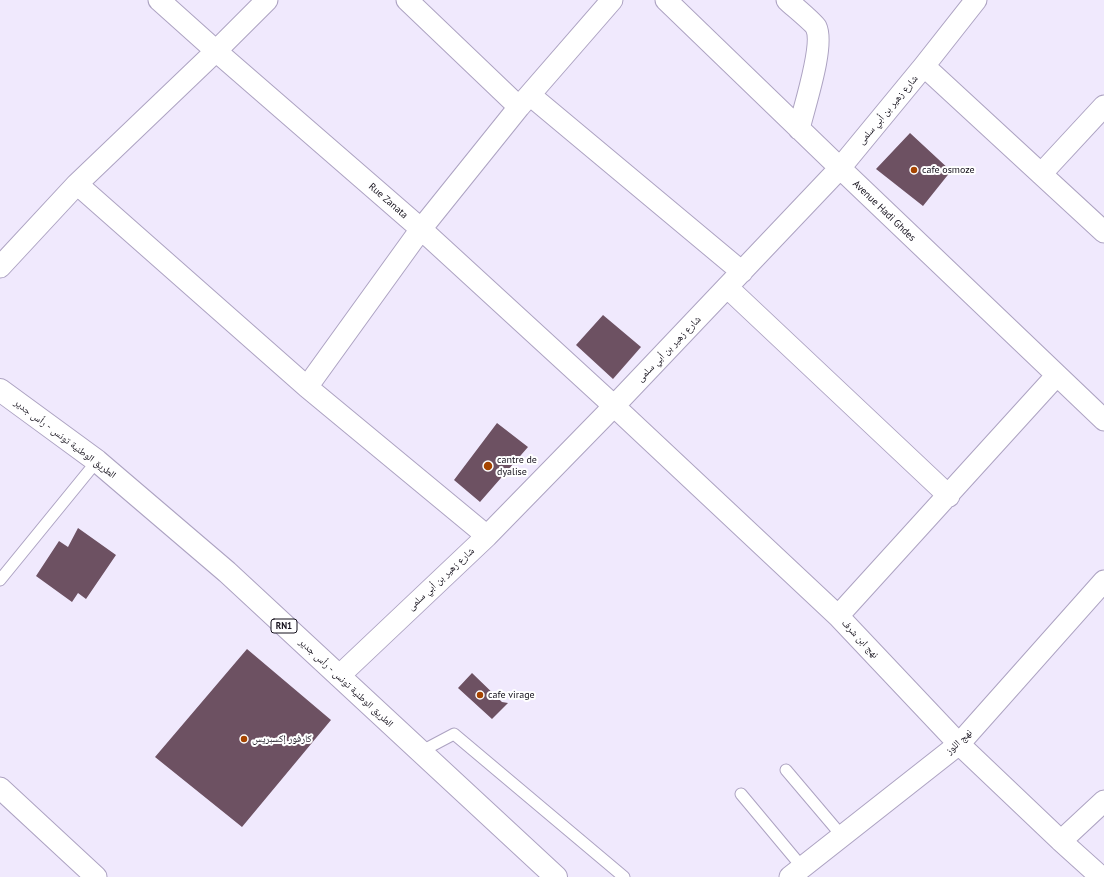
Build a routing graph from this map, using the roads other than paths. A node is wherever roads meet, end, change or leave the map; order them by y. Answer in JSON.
{"nodes":[{"id":1,"x":159,"y":0,"type":"edge"},
{"id":2,"x":267,"y":0,"type":"edge"},
{"id":3,"x":407,"y":0,"type":"edge"},
{"id":4,"x":612,"y":0,"type":"edge"},
{"id":5,"x":787,"y":0,"type":"edge"},
{"id":6,"x":976,"y":0,"type":"edge"},
{"id":7,"x":670,"y":1,"type":"edge"},
{"id":8,"x":216,"y":51,"type":"junction"},
{"id":9,"x":924,"y":66,"type":"junction"},
{"id":10,"x":524,"y":101,"type":"junction"},
{"id":11,"x":1104,"y":106,"type":"edge"},
{"id":12,"x":799,"y":129,"type":"junction"},
{"id":13,"x":840,"y":168,"type":"junction"},
{"id":14,"x":1041,"y":174,"type":"junction"},
{"id":15,"x":77,"y":184,"type":"junction"},
{"id":16,"x":421,"y":229,"type":"junction"},
{"id":17,"x":1104,"y":232,"type":"edge"},
{"id":18,"x":0,"y":267,"type":"edge"},
{"id":19,"x":742,"y":272,"type":"junction"},
{"id":20,"x":727,"y":288,"type":"junction"},
{"id":21,"x":1057,"y":375,"type":"junction"},
{"id":22,"x":307,"y":387,"type":"junction"},
{"id":23,"x":0,"y":390,"type":"edge"},
{"id":24,"x":614,"y":406,"type":"junction"},
{"id":25,"x":1104,"y":420,"type":"edge"},
{"id":26,"x":97,"y":461,"type":"junction"},
{"id":27,"x":948,"y":496,"type":"junction"},
{"id":28,"x":487,"y":536,"type":"junction"},
{"id":29,"x":0,"y":580,"type":"edge"},
{"id":30,"x":1104,"y":581,"type":"edge"},
{"id":31,"x":838,"y":616,"type":"junction"},
{"id":32,"x":339,"y":676,"type":"junction"},
{"id":33,"x":959,"y":744,"type":"junction"},
{"id":34,"x":420,"y":752,"type":"junction"},
{"id":35,"x":786,"y":770,"type":"dead end"},
{"id":36,"x":0,"y":788,"type":"edge"},
{"id":37,"x":741,"y":794,"type":"dead end"},
{"id":38,"x":1104,"y":801,"type":"edge"},
{"id":39,"x":842,"y":836,"type":"junction"},
{"id":40,"x":1061,"y":841,"type":"junction"},
{"id":41,"x":796,"y":872,"type":"edge"},
{"id":42,"x":96,"y":877,"type":"edge"},
{"id":43,"x":556,"y":877,"type":"edge"},
{"id":44,"x":624,"y":877,"type":"edge"},
{"id":45,"x":1101,"y":877,"type":"edge"}],
"edges":[{"from":1,"to":8,"type":"street","name":"Rue Zanata"},
{"from":2,"to":8,"type":"street"},
{"from":3,"to":10,"type":"street"},
{"from":4,"to":10,"type":"street"},
{"from":5,"to":12,"type":"street"},
{"from":6,"to":9,"type":"street","name":"شارع زهير بن أبي سلمى"},
{"from":7,"to":12,"type":"street","name":"Avenue Hadi Ghdes"},
{"from":8,"to":15,"type":"street"},
{"from":8,"to":16,"type":"street","name":"Rue Zanata"},
{"from":9,"to":13,"type":"street","name":"شارع زهير بن أبي سلمى"},
{"from":9,"to":14,"type":"street"},
{"from":10,"to":16,"type":"street"},
{"from":10,"to":19,"type":"street"},
{"from":11,"to":14,"type":"street"},
{"from":12,"to":13,"type":"street","name":"Avenue Hadi Ghdes"},
{"from":13,"to":19,"type":"street","name":"شارع زهير بن أبي سلمى"},
{"from":13,"to":21,"type":"street","name":"Avenue Hadi Ghdes"},
{"from":14,"to":17,"type":"street"},
{"from":15,"to":18,"type":"street"},
{"from":15,"to":22,"type":"street"},
{"from":16,"to":22,"type":"street"},
{"from":16,"to":24,"type":"street","name":"Rue Zanata"},
{"from":19,"to":20,"type":"street","name":"شارع زهير بن أبي سلمى"},
{"from":20,"to":24,"type":"street","name":"شارع زهير بن أبي سلمى"},
{"from":20,"to":27,"type":"street"},
{"from":21,"to":25,"type":"street","name":"Avenue Hadi Ghdes"},
{"from":21,"to":27,"type":"street"},
{"from":22,"to":28,"type":"street"},
{"from":23,"to":26,"type":"main road","name":"الطريق الوطنية تونس - رأس جدير","number":"RN1"},
{"from":24,"to":28,"type":"street","name":"شارع زهير بن أبي سلمى"},
{"from":24,"to":31,"type":"street","name":"نهج ابن شرف"},
{"from":26,"to":29,"type":"lane"},
{"from":26,"to":32,"type":"main road","name":"الطريق الوطنية تونس - رأس جدير","number":"RN1"},
{"from":27,"to":31,"type":"street"},
{"from":28,"to":32,"type":"street","name":"شارع زهير بن أبي سلمى"},
{"from":30,"to":33,"type":"street","name":"نهج اللوز"},
{"from":31,"to":33,"type":"street","name":"نهج ابن شرف"},
{"from":32,"to":34,"type":"main road","name":"الطريق الوطنية تونس - رأس جدير","number":"RN1"},
{"from":33,"to":39,"type":"street","name":"نهج اللوز"},
{"from":33,"to":40,"type":"street","name":"نهج ابن شرف"},
{"from":34,"to":43,"type":"main road","name":"الطريق الوطنية تونس - رأس جدير","number":"RN1"},
{"from":34,"to":44,"type":"lane"},
{"from":35,"to":39,"type":"lane"},
{"from":36,"to":42,"type":"street"},
{"from":37,"to":41,"type":"lane"},
{"from":38,"to":40,"type":"street"},
{"from":39,"to":41,"type":"street","name":"نهج اللوز"},
{"from":40,"to":45,"type":"street","name":"نهج ابن شرف"}]}
